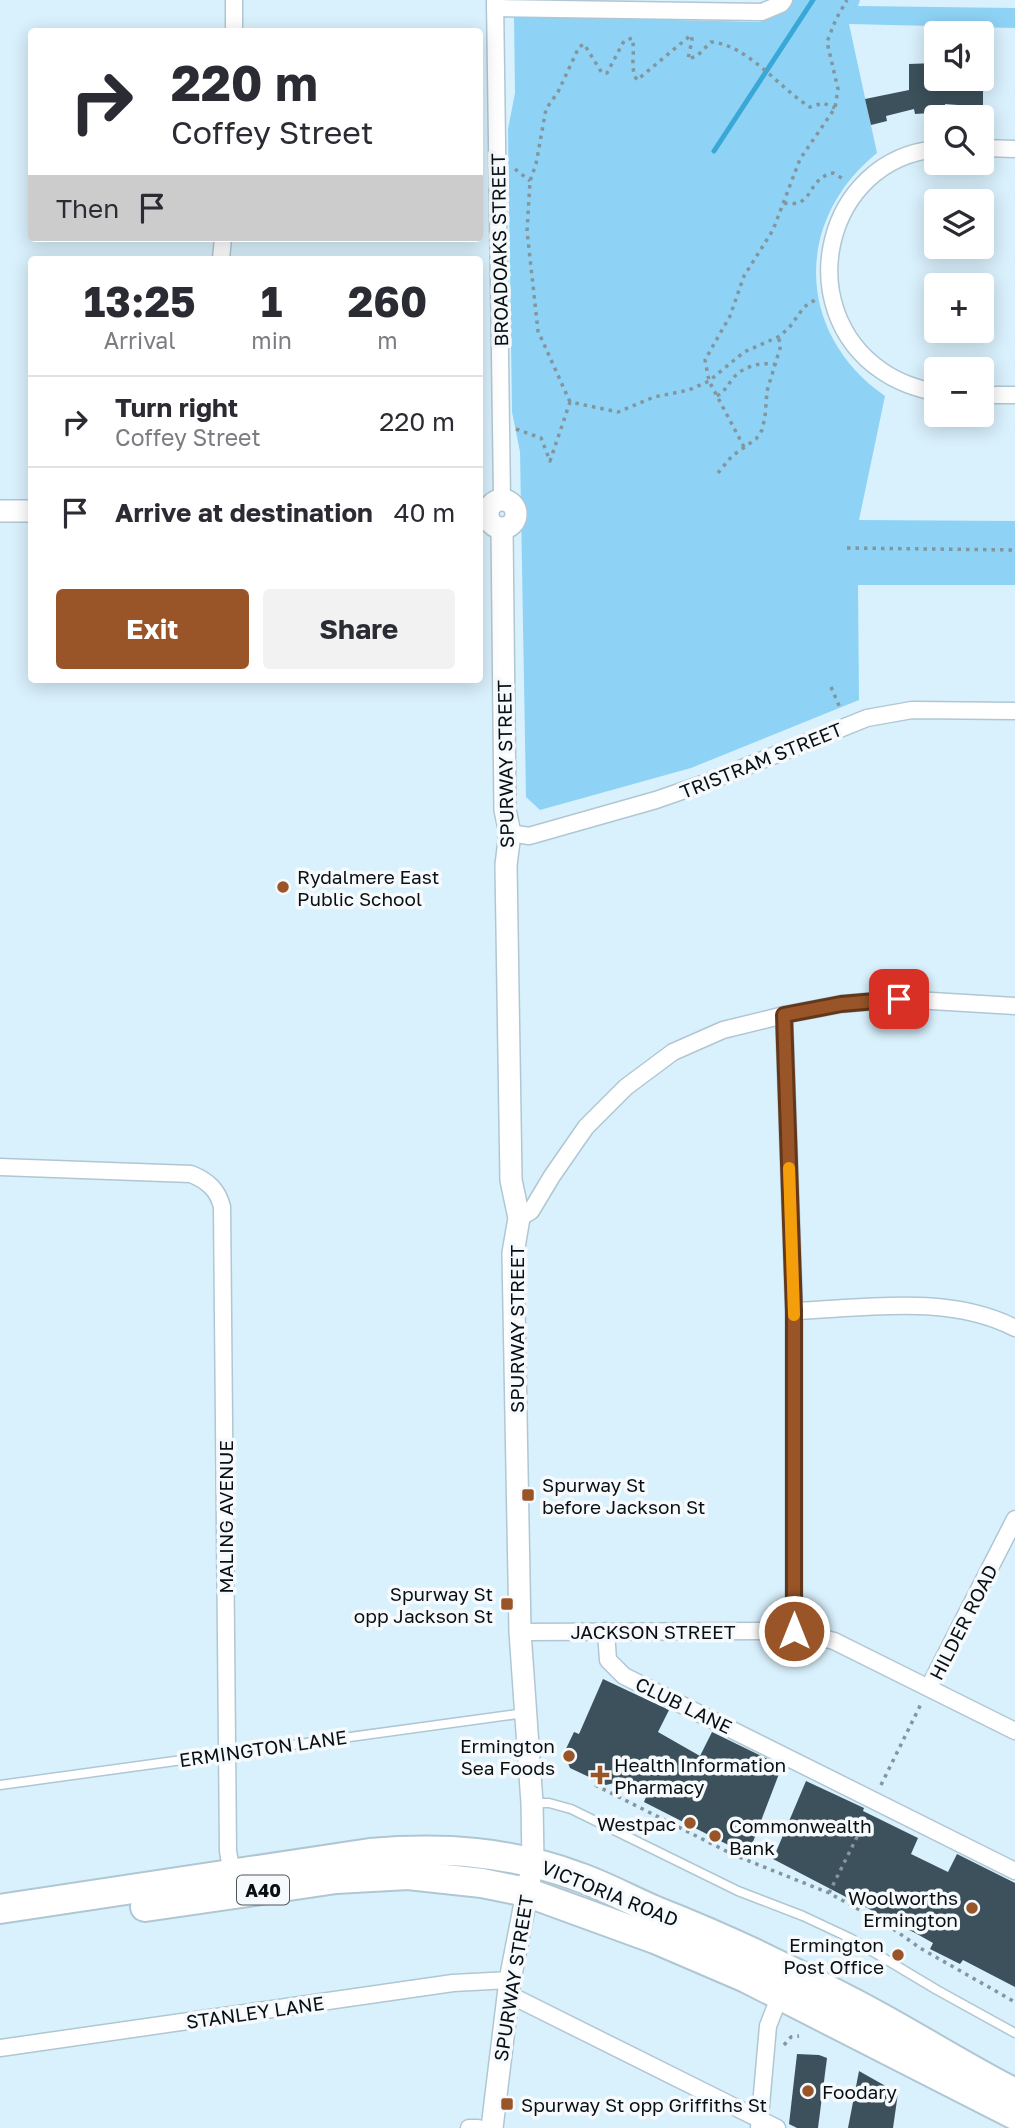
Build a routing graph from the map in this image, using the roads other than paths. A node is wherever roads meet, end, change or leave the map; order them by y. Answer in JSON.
{"nodes":[{"id":1,"x":234,"y":0,"type":"edge"},
{"id":2,"x":784,"y":0,"type":"edge"},
{"id":3,"x":495,"y":4,"type":"edge"},
{"id":4,"x":683,"y":5,"type":"edge"},
{"id":5,"x":234,"y":28,"type":"edge"},
{"id":6,"x":994,"y":148,"type":"edge"},
{"id":7,"x":1015,"y":149,"type":"edge"},
{"id":8,"x":924,"y":151,"type":"edge"},
{"id":9,"x":924,"y":390,"type":"edge"},
{"id":10,"x":994,"y":395,"type":"edge"},
{"id":11,"x":1015,"y":395,"type":"edge"},
{"id":12,"x":0,"y":511,"type":"edge"},
{"id":13,"x":28,"y":511,"type":"edge"},
{"id":14,"x":493,"y":514,"type":"edge"},
{"id":15,"x":1015,"y":711,"type":"edge"},
{"id":16,"x":510,"y":833,"type":"junction"},
{"id":17,"x":1015,"y":1006,"type":"edge"},
{"id":18,"x":784,"y":1015,"type":"junction"},
{"id":19,"x":0,"y":1167,"type":"edge"},
{"id":20,"x":519,"y":1217,"type":"junction"},
{"id":21,"x":794,"y":1311,"type":"junction"},
{"id":22,"x":1015,"y":1328,"type":"edge"},
{"id":23,"x":1015,"y":1519,"type":"edge"},
{"id":24,"x":606,"y":1631,"type":"junction"},
{"id":25,"x":794,"y":1631,"type":"junction"},
{"id":26,"x":520,"y":1632,"type":"junction"},
{"id":27,"x":926,"y":1694,"type":"junction"},
{"id":28,"x":526,"y":1713,"type":"junction"},
{"id":29,"x":1015,"y":1731,"type":"edge"},
{"id":30,"x":227,"y":1752,"type":"junction"},
{"id":31,"x":0,"y":1785,"type":"edge"},
{"id":32,"x":532,"y":1803,"type":"junction"},
{"id":33,"x":533,"y":1862,"type":"junction"},
{"id":34,"x":1015,"y":1871,"type":"edge"},
{"id":35,"x":232,"y":1874,"type":"junction"},
{"id":36,"x":526,"y":1892,"type":"junction"},
{"id":37,"x":0,"y":1909,"type":"edge"},
{"id":38,"x":0,"y":1927,"type":"edge"},
{"id":39,"x":509,"y":1987,"type":"junction"},
{"id":40,"x":780,"y":1995,"type":"junction"},
{"id":41,"x":1015,"y":2033,"type":"edge"},
{"id":42,"x":0,"y":2048,"type":"edge"},
{"id":43,"x":1015,"y":2093,"type":"edge"},
{"id":44,"x":1015,"y":2115,"type":"edge"},
{"id":45,"x":759,"y":2124,"type":"edge"},
{"id":46,"x":469,"y":2128,"type":"edge"},
{"id":47,"x":478,"y":2128,"type":"edge"},
{"id":48,"x":492,"y":2128,"type":"edge"},
{"id":49,"x":777,"y":2128,"type":"edge"}],
"edges":[{"from":1,"to":5,"type":"street"},
{"from":2,"to":4,"type":"street"},
{"from":3,"to":4,"type":"street"},
{"from":3,"to":14,"type":"street","name":"BROADOAKS STREET"},
{"from":6,"to":7,"type":"street"},
{"from":8,"to":9,"type":"street"},
{"from":10,"to":11,"type":"street"},
{"from":12,"to":13,"type":"street"},
{"from":14,"to":16,"type":"street","name":"SPURWAY STREET"},
{"from":15,"to":16,"type":"street","name":"TRISTRAM STREET"},
{"from":16,"to":20,"type":"street","name":"SPURWAY STREET"},
{"from":17,"to":18,"type":"street"},
{"from":18,"to":20,"type":"street"},
{"from":18,"to":21,"type":"street"},
{"from":19,"to":30,"type":"street","name":"MALING AVENUE"},
{"from":20,"to":26,"type":"street","name":"SPURWAY STREET"},
{"from":21,"to":22,"type":"street"},
{"from":21,"to":25,"type":"street"},
{"from":23,"to":27,"type":"street","name":"HILDER ROAD"},
{"from":24,"to":25,"type":"street","name":"JACKSON STREET"},
{"from":24,"to":26,"type":"street","name":"JACKSON STREET"},
{"from":24,"to":34,"type":"street","name":"CLUB LANE"},
{"from":25,"to":27,"type":"street","name":"JACKSON STREET"},
{"from":26,"to":28,"type":"street","name":"SPURWAY STREET"},
{"from":27,"to":29,"type":"street","name":"JACKSON STREET"},
{"from":28,"to":30,"type":"lane","name":"ERMINGTON LANE"},
{"from":28,"to":32,"type":"street","name":"SPURWAY STREET"},
{"from":30,"to":31,"type":"lane","name":"ERMINGTON LANE"},
{"from":30,"to":35,"type":"street","name":"MALING AVENUE"},
{"from":32,"to":33,"type":"street","name":"SPURWAY STREET"},
{"from":32,"to":41,"type":"lane"},
{"from":33,"to":35,"type":"highway","name":"VICTORIA ROAD","number":"A40"},
{"from":33,"to":36,"type":"street","name":"SPURWAY STREET"},
{"from":33,"to":43,"type":"highway","name":"VICTORIA ROAD","number":"A40"},
{"from":35,"to":37,"type":"highway","name":"VICTORIA ROAD","number":"A40"},
{"from":36,"to":38,"type":"highway","name":"VICTORIA ROAD","number":"A40"},
{"from":36,"to":39,"type":"street","name":"SPURWAY STREET"},
{"from":36,"to":40,"type":"highway","name":"VICTORIA ROAD","number":"A40"},
{"from":39,"to":42,"type":"street","name":"STANLEY LANE"},
{"from":39,"to":45,"type":"street","name":"STANLEY LANE"},
{"from":39,"to":48,"type":"street","name":"SPURWAY STREET"},
{"from":40,"to":44,"type":"highway","name":"VICTORIA ROAD","number":"A40"},
{"from":40,"to":45,"type":"street"},
{"from":45,"to":49,"type":"street","name":"STANLEY LANE"},
{"from":46,"to":47,"type":"street"}]}
